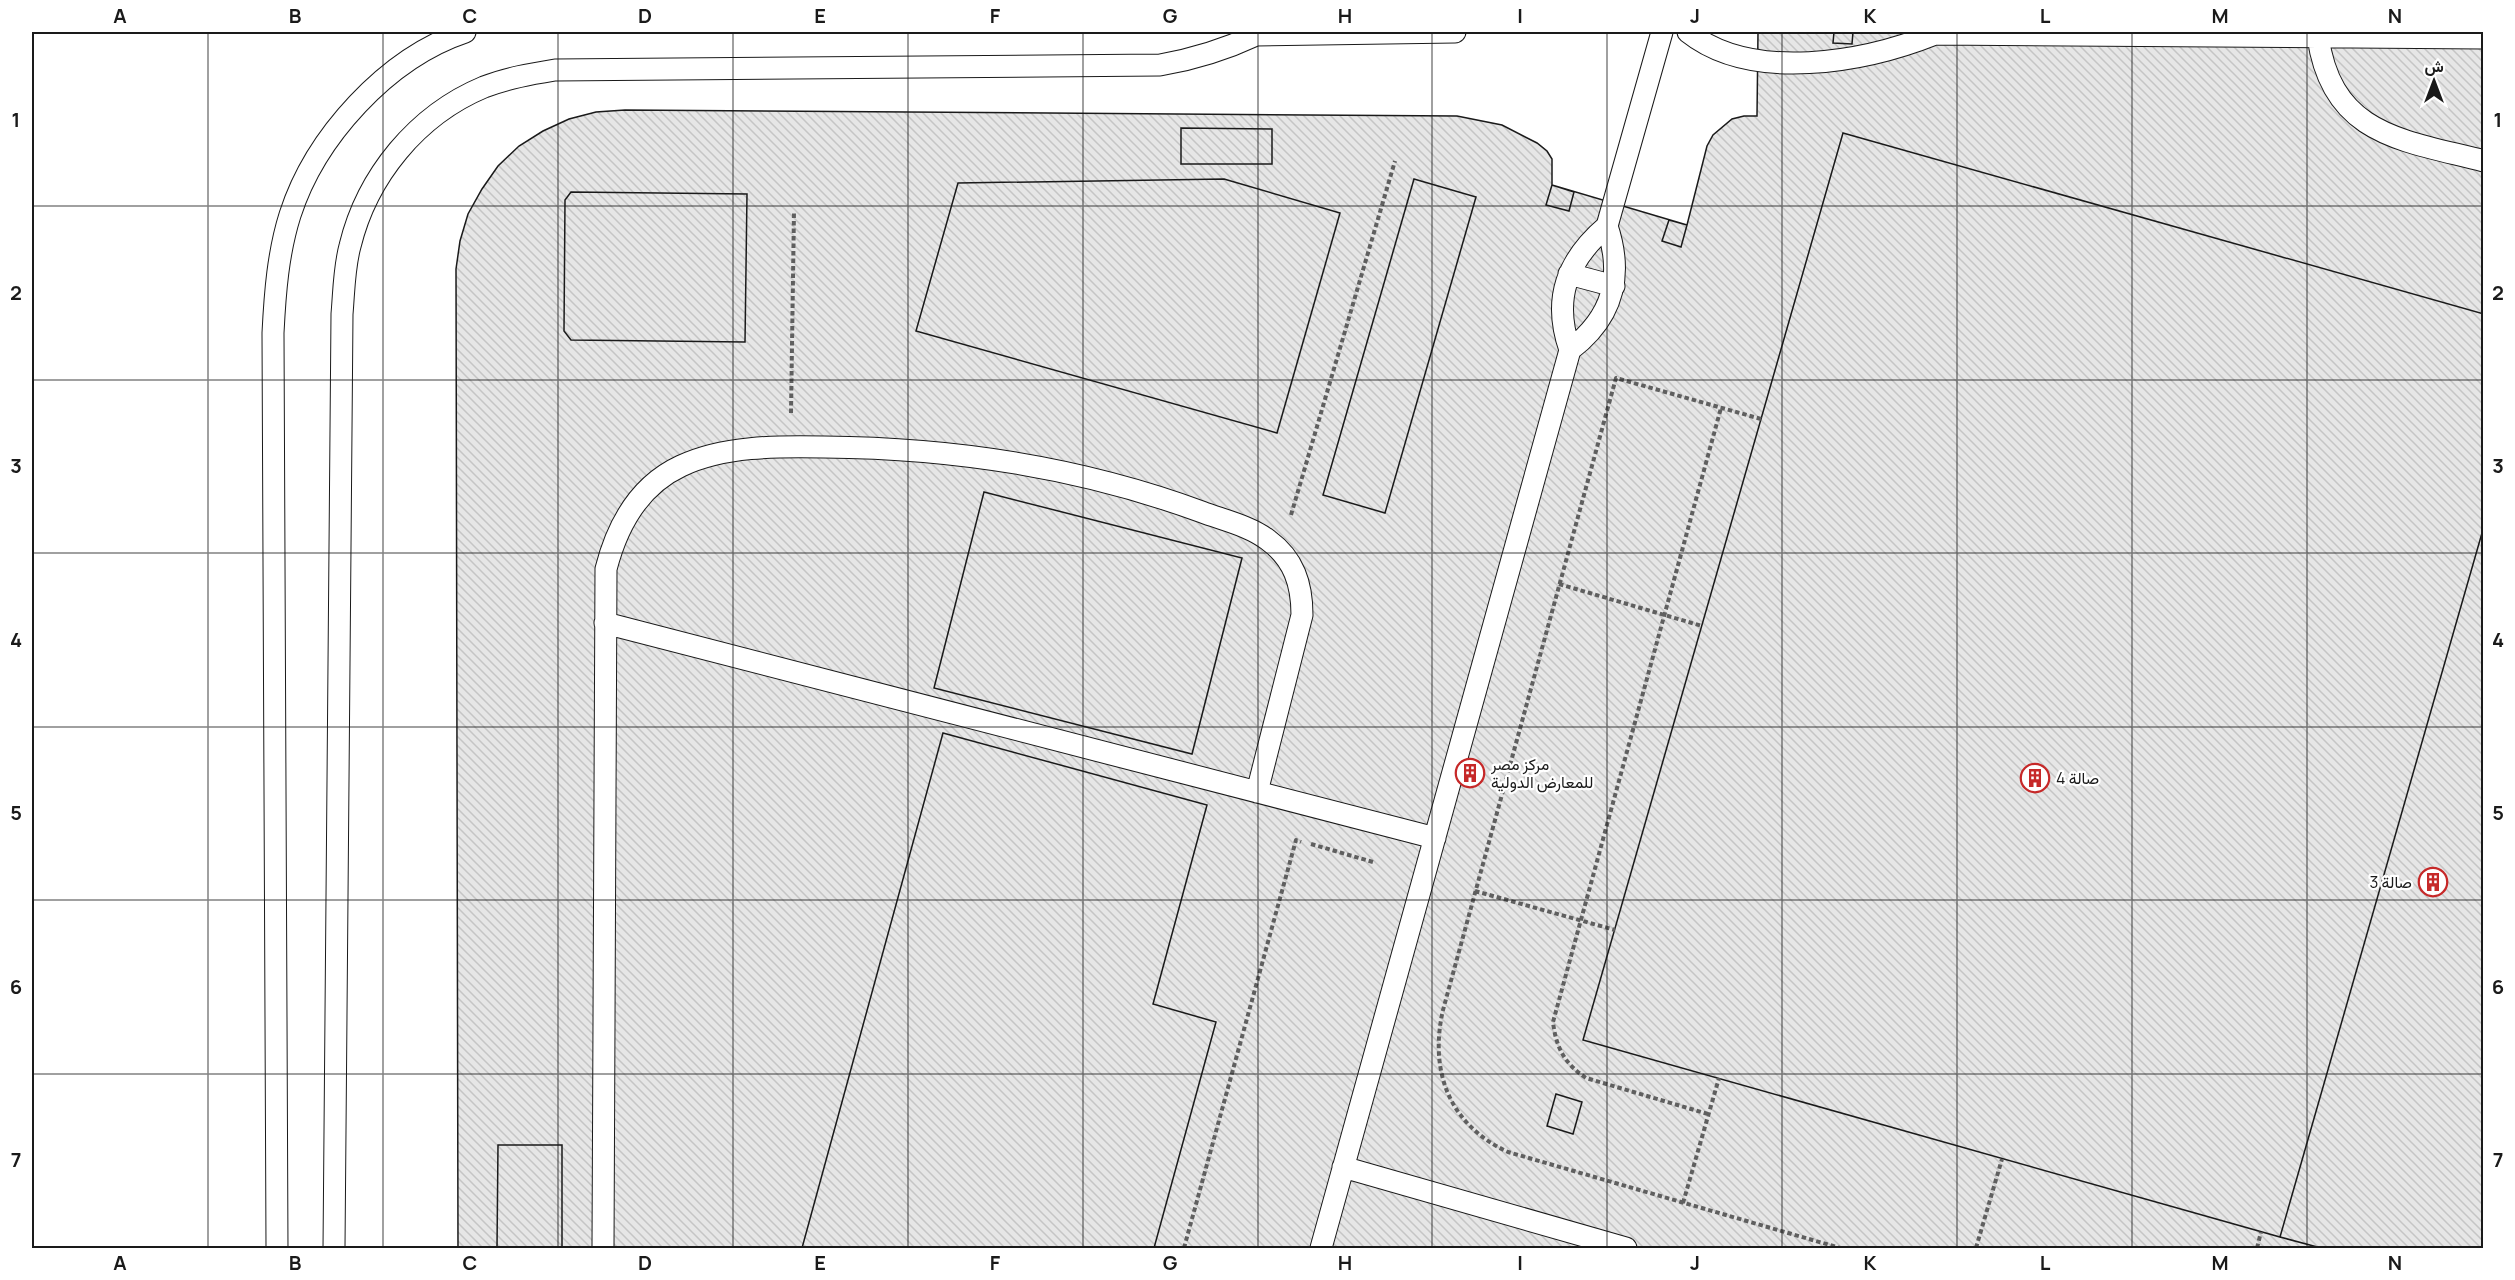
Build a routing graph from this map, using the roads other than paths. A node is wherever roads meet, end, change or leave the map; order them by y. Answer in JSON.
{"nodes":[{"id":1,"x":465,"y":32,"type":"edge"},
{"id":2,"x":1455,"y":32,"type":"edge"},
{"id":3,"x":1662,"y":32,"type":"edge"},
{"id":4,"x":1688,"y":32,"type":"edge"},
{"id":5,"x":1252,"y":33,"type":"edge"},
{"id":6,"x":1932,"y":33,"type":"edge"},
{"id":7,"x":2318,"y":37,"type":"junction"},
{"id":8,"x":2484,"y":38,"type":"edge"},
{"id":9,"x":2484,"y":161,"type":"edge"},
{"id":10,"x":1607,"y":226,"type":"junction"},
{"id":11,"x":1569,"y":274,"type":"junction"},
{"id":12,"x":1614,"y":286,"type":"junction"},
{"id":13,"x":1570,"y":350,"type":"junction"},
{"id":14,"x":605,"y":623,"type":"junction"},
{"id":15,"x":1257,"y":792,"type":"junction"},
{"id":16,"x":1435,"y":838,"type":"junction"},
{"id":17,"x":1344,"y":1167,"type":"junction"},
{"id":18,"x":277,"y":1248,"type":"edge"},
{"id":19,"x":334,"y":1248,"type":"edge"},
{"id":20,"x":603,"y":1248,"type":"edge"},
{"id":21,"x":1321,"y":1248,"type":"edge"},
{"id":22,"x":1620,"y":1248,"type":"edge"}],
"edges":[{"from":1,"to":18,"type":"lane"},
{"from":2,"to":5,"type":"lane"},
{"from":3,"to":10,"type":"lane"},
{"from":4,"to":6,"type":"lane"},
{"from":5,"to":19,"type":"lane"},
{"from":6,"to":7,"type":"lane"},
{"from":7,"to":8,"type":"lane"},
{"from":7,"to":9,"type":"lane"},
{"from":10,"to":11,"type":"lane"},
{"from":10,"to":12,"type":"lane"},
{"from":11,"to":12,"type":"lane"},
{"from":11,"to":13,"type":"lane"},
{"from":12,"to":13,"type":"lane"},
{"from":13,"to":16,"type":"lane"},
{"from":14,"to":15,"type":"lane"},
{"from":14,"to":15,"type":"lane"},
{"from":14,"to":20,"type":"lane"},
{"from":15,"to":16,"type":"lane"},
{"from":16,"to":17,"type":"lane"},
{"from":17,"to":21,"type":"lane"},
{"from":17,"to":22,"type":"lane"}]}
